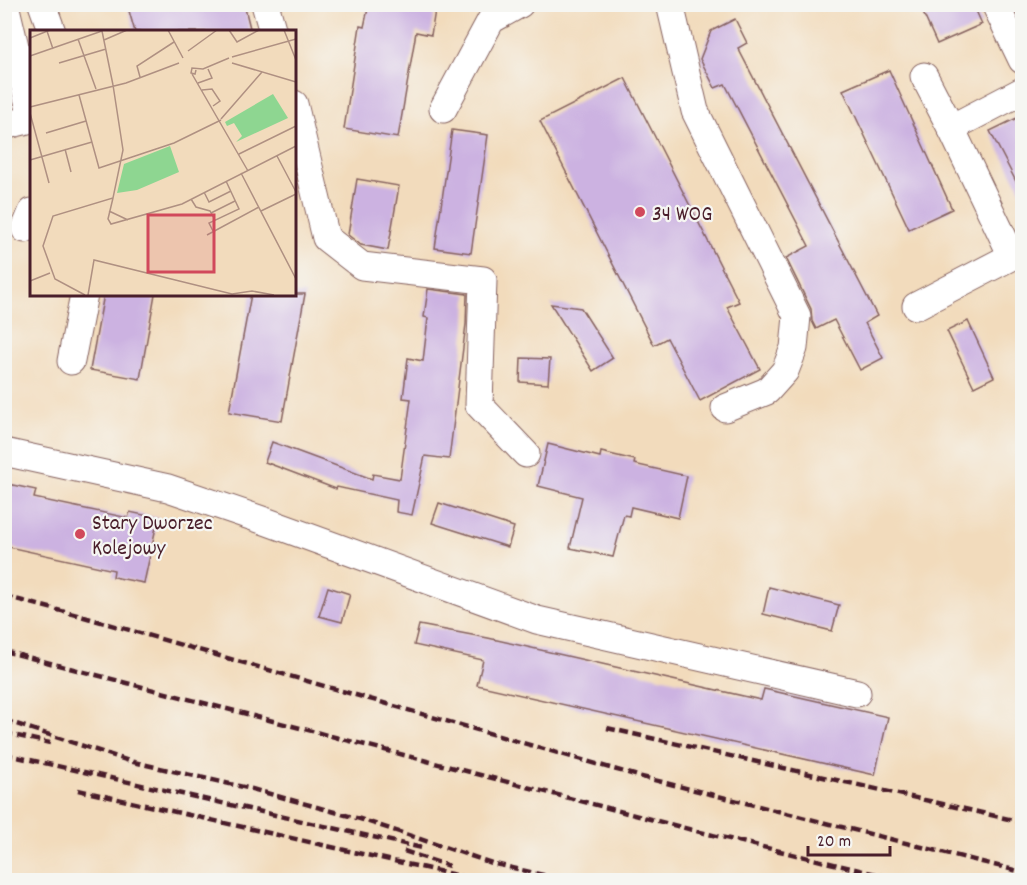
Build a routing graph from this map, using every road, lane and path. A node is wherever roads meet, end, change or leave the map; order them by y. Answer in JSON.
{"nodes":[{"id":1,"x":5,"y":4,"type":"edge"},
{"id":2,"x":42,"y":4,"type":"edge"},
{"id":3,"x":265,"y":4,"type":"edge"},
{"id":4,"x":520,"y":4,"type":"edge"},
{"id":5,"x":670,"y":4,"type":"edge"},
{"id":6,"x":995,"y":4,"type":"edge"},
{"id":7,"x":490,"y":12,"type":"edge"},
{"id":8,"x":51,"y":30,"type":"edge"},
{"id":9,"x":272,"y":30,"type":"edge"},
{"id":10,"x":1023,"y":60,"type":"edge"},
{"id":11,"x":924,"y":76,"type":"dead end"},
{"id":12,"x":1023,"y":92,"type":"edge"},
{"id":13,"x":443,"y":109,"type":"dead end"},
{"id":14,"x":30,"y":110,"type":"edge"},
{"id":15,"x":296,"y":112,"type":"edge"},
{"id":16,"x":30,"y":119,"type":"edge"},
{"id":17,"x":4,"y":126,"type":"edge"},
{"id":18,"x":951,"y":128,"type":"junction"},
{"id":19,"x":1017,"y":254,"type":"edge"},
{"id":20,"x":84,"y":296,"type":"edge"},
{"id":21,"x":916,"y":306,"type":"dead end"},
{"id":22,"x":71,"y":361,"type":"dead end"},
{"id":23,"x":725,"y":408,"type":"dead end"},
{"id":24,"x":4,"y":452,"type":"edge"},
{"id":25,"x":526,"y":454,"type":"dead end"},
{"id":26,"x":857,"y":693,"type":"dead end"}],
"edges":[{"from":1,"to":14,"type":"street"},
{"from":2,"to":8,"type":"street"},
{"from":3,"to":9,"type":"street"},
{"from":4,"to":7,"type":"street"},
{"from":5,"to":23,"type":"street"},
{"from":6,"to":10,"type":"street"},
{"from":7,"to":13,"type":"street"},
{"from":11,"to":18,"type":"street"},
{"from":12,"to":18,"type":"street"},
{"from":15,"to":25,"type":"street"},
{"from":16,"to":17,"type":"street"},
{"from":18,"to":19,"type":"street"},
{"from":19,"to":21,"type":"street"},
{"from":20,"to":22,"type":"street"},
{"from":24,"to":26,"type":"street"}]}
